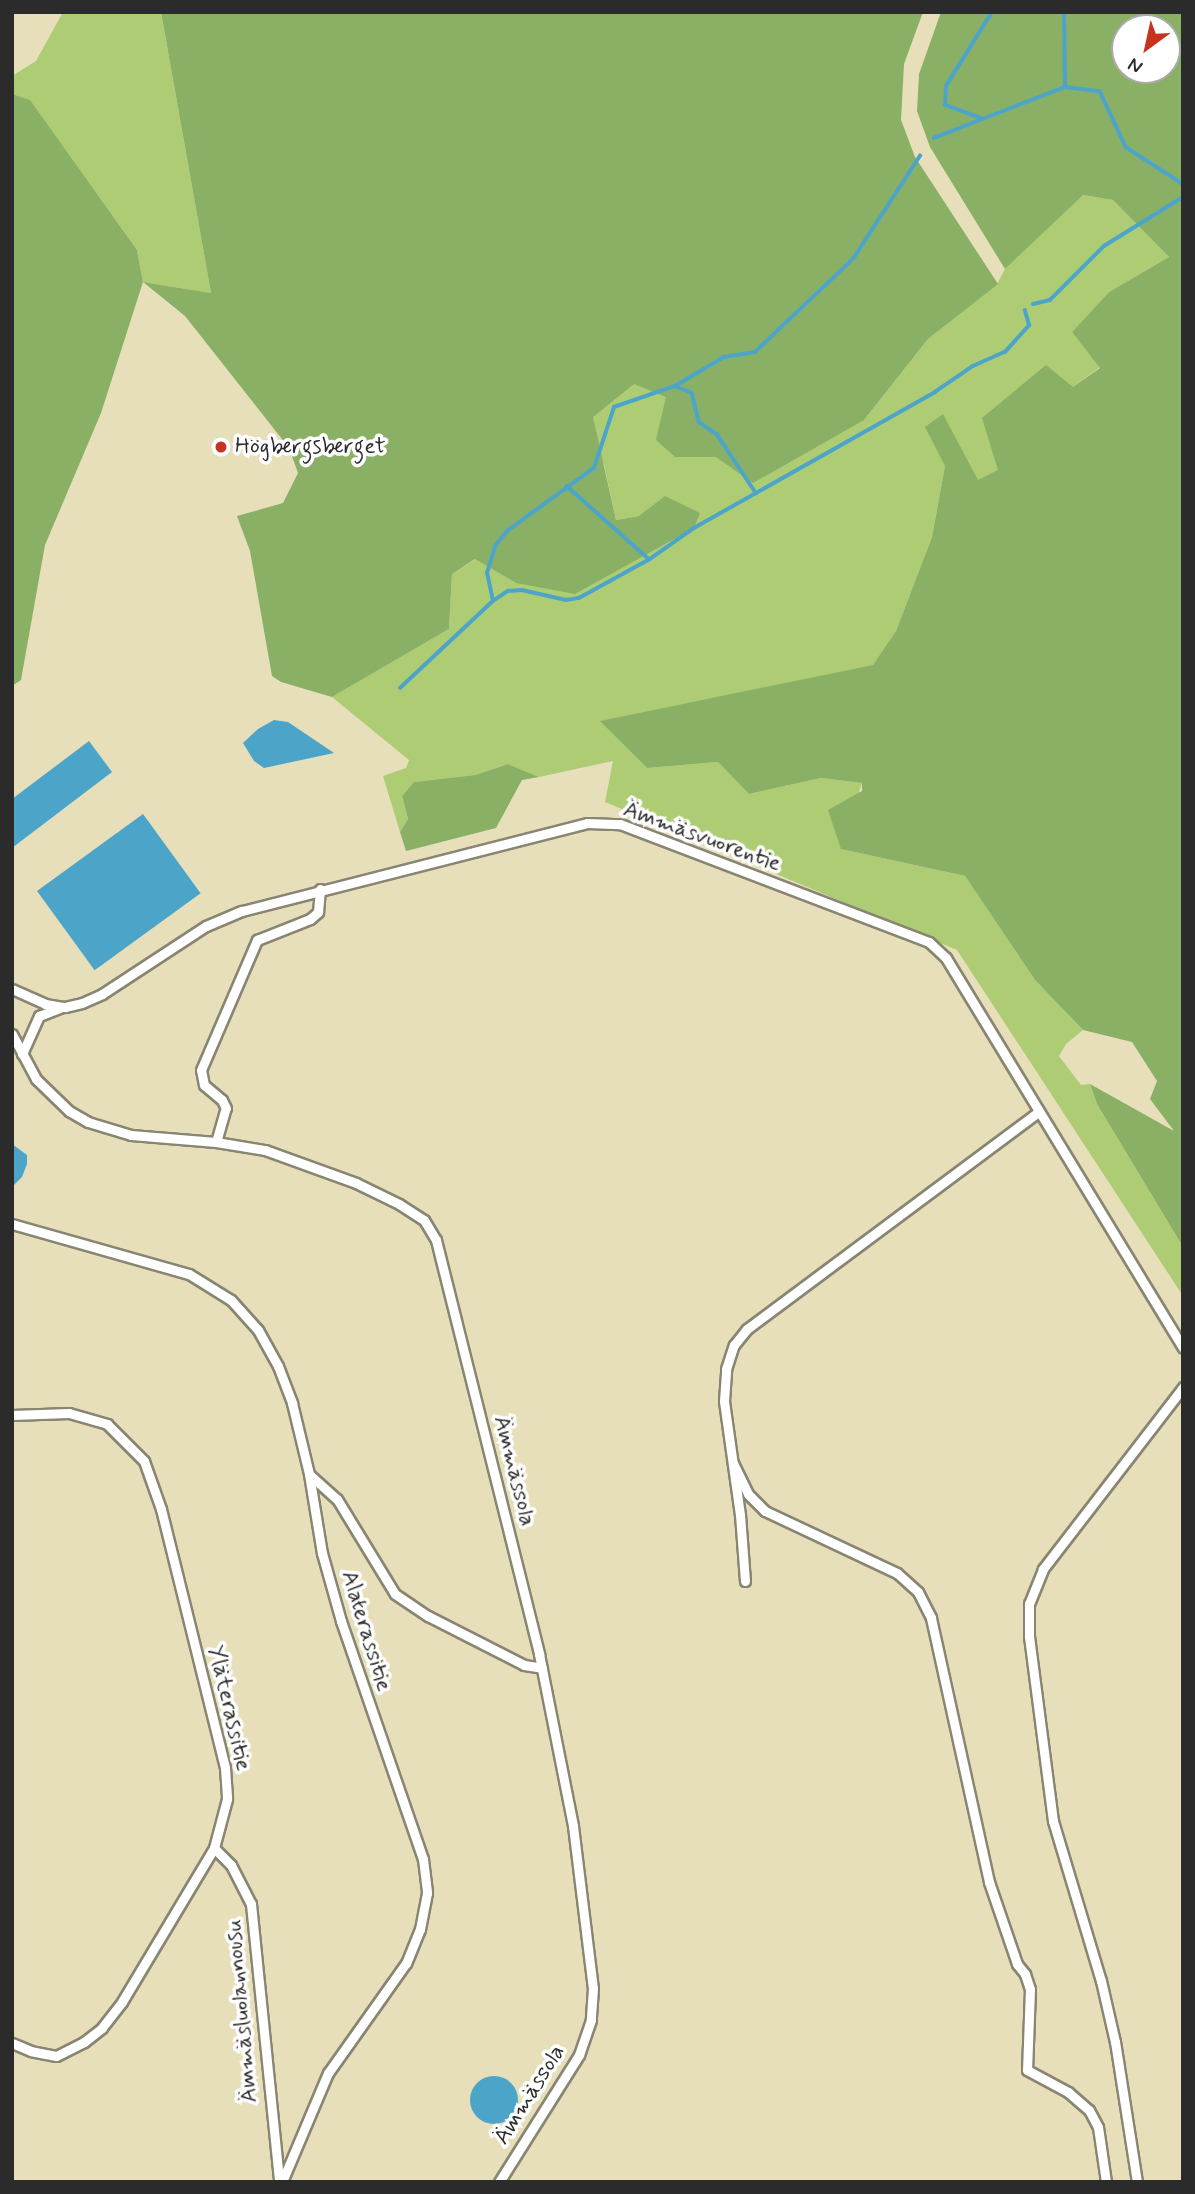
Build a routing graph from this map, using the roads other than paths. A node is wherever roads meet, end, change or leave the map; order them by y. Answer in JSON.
{"nodes":[{"id":1,"x":320,"y":889,"type":"junction"},
{"id":2,"x":12,"y":989,"type":"edge"},
{"id":3,"x":65,"y":1007,"type":"junction"},
{"id":4,"x":12,"y":1034,"type":"edge"},
{"id":5,"x":22,"y":1054,"type":"junction"},
{"id":6,"x":1039,"y":1111,"type":"junction"},
{"id":7,"x":216,"y":1142,"type":"junction"},
{"id":8,"x":12,"y":1224,"type":"edge"},
{"id":9,"x":1183,"y":1348,"type":"edge"},
{"id":10,"x":1183,"y":1387,"type":"edge"},
{"id":11,"x":12,"y":1415,"type":"edge"},
{"id":12,"x":733,"y":1463,"type":"junction"},
{"id":13,"x":309,"y":1474,"type":"junction"},
{"id":14,"x":745,"y":1581,"type":"dead end"},
{"id":15,"x":542,"y":1668,"type":"junction"},
{"id":16,"x":214,"y":1848,"type":"junction"},
{"id":17,"x":12,"y":2043,"type":"edge"},
{"id":18,"x":280,"y":2182,"type":"edge"},
{"id":19,"x":499,"y":2182,"type":"edge"},
{"id":20,"x":1106,"y":2182,"type":"edge"},
{"id":21,"x":1137,"y":2182,"type":"edge"}],
"edges":[{"from":1,"to":3,"type":"street","name":"Ämmäsvuorentie"},
{"from":1,"to":6,"type":"street","name":"Ämmäsvuorentie"},
{"from":1,"to":7,"type":"street"},
{"from":2,"to":3,"type":"street"},
{"from":3,"to":5,"type":"street","name":"Ämmäsvuorentie"},
{"from":4,"to":5,"type":"street","name":"Ämmässola"},
{"from":5,"to":7,"type":"street","name":"Ämmässola"},
{"from":6,"to":9,"type":"street","name":"Ämmäsvuorentie"},
{"from":6,"to":12,"type":"street"},
{"from":7,"to":15,"type":"street","name":"Ämmässola"},
{"from":8,"to":13,"type":"street","name":"Alaterassitie"},
{"from":10,"to":21,"type":"street"},
{"from":11,"to":16,"type":"street","name":"Yläterassitie"},
{"from":12,"to":14,"type":"street"},
{"from":12,"to":20,"type":"street"},
{"from":13,"to":15,"type":"street"},
{"from":13,"to":18,"type":"street","name":"Alaterassitie"},
{"from":15,"to":19,"type":"street","name":"Ämmässola"},
{"from":16,"to":17,"type":"street","name":"Yläterassitie"},
{"from":16,"to":18,"type":"street","name":"Ämmäsluolannousu"}]}
